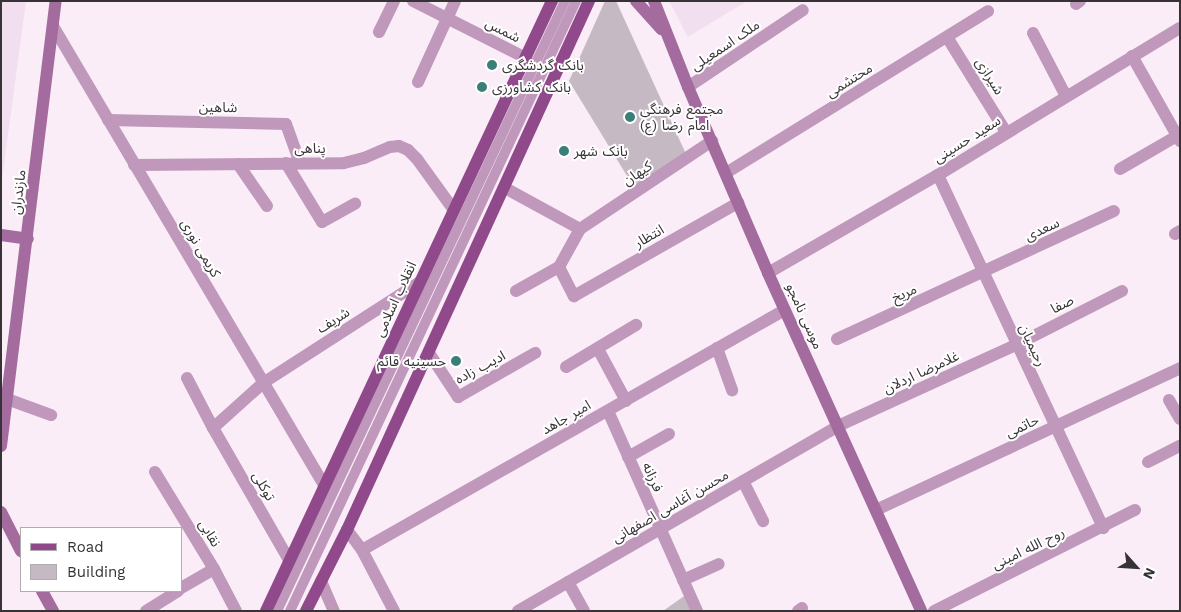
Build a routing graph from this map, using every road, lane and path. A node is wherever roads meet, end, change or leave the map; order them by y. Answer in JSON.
{"nodes":[{"id":1,"x":56,"y":1,"type":"edge"},
{"id":2,"x":394,"y":1,"type":"edge"},
{"id":3,"x":413,"y":1,"type":"edge"},
{"id":4,"x":455,"y":1,"type":"edge"},
{"id":5,"x":552,"y":1,"type":"edge"},
{"id":6,"x":566,"y":1,"type":"edge"},
{"id":7,"x":576,"y":1,"type":"edge"},
{"id":8,"x":589,"y":1,"type":"edge"},
{"id":9,"x":636,"y":1,"type":"edge"},
{"id":10,"x":654,"y":1,"type":"edge"},
{"id":11,"x":803,"y":10,"type":"dead end"},
{"id":12,"x":988,"y":11,"type":"dead end"},
{"id":13,"x":447,"y":18,"type":"junction"},
{"id":14,"x":53,"y":26,"type":"junction"},
{"id":15,"x":1180,"y":28,"type":"edge"},
{"id":16,"x":379,"y":32,"type":"dead end"},
{"id":17,"x":665,"y":32,"type":"junction"},
{"id":18,"x":1033,"y":33,"type":"dead end"},
{"id":19,"x":947,"y":36,"type":"junction"},
{"id":20,"x":1132,"y":56,"type":"junction"},
{"id":21,"x":526,"y":58,"type":"junction"},
{"id":22,"x":418,"y":82,"type":"dead end"},
{"id":23,"x":688,"y":87,"type":"junction"},
{"id":24,"x":1066,"y":96,"type":"junction"},
{"id":25,"x":108,"y":120,"type":"junction"},
{"id":26,"x":1006,"y":132,"type":"junction"},
{"id":27,"x":1178,"y":139,"type":"edge"},
{"id":28,"x":712,"y":141,"type":"junction"},
{"id":29,"x":286,"y":163,"type":"junction"},
{"id":30,"x":300,"y":163,"type":"junction"},
{"id":31,"x":238,"y":164,"type":"junction"},
{"id":32,"x":134,"y":165,"type":"junction"},
{"id":33,"x":1120,"y":169,"type":"dead end"},
{"id":34,"x":726,"y":173,"type":"junction"},
{"id":35,"x":938,"y":175,"type":"junction"},
{"id":36,"x":504,"y":188,"type":"junction"},
{"id":37,"x":738,"y":203,"type":"junction"},
{"id":38,"x":355,"y":204,"type":"dead end"},
{"id":39,"x":268,"y":206,"type":"dead end"},
{"id":40,"x":453,"y":209,"type":"junction"},
{"id":41,"x":1114,"y":212,"type":"dead end"},
{"id":42,"x":580,"y":229,"type":"junction"},
{"id":43,"x":1,"y":236,"type":"edge"},
{"id":44,"x":28,"y":239,"type":"junction"},
{"id":45,"x":559,"y":267,"type":"junction"},
{"id":46,"x":768,"y":273,"type":"junction"},
{"id":47,"x":983,"y":274,"type":"junction"},
{"id":48,"x":420,"y":282,"type":"junction"},
{"id":49,"x":1122,"y":290,"type":"dead end"},
{"id":50,"x":516,"y":291,"type":"dead end"},
{"id":51,"x":785,"y":310,"type":"junction"},
{"id":52,"x":636,"y":325,"type":"dead end"},
{"id":53,"x":837,"y":339,"type":"dead end"},
{"id":54,"x":1016,"y":345,"type":"junction"},
{"id":55,"x":717,"y":348,"type":"junction"},
{"id":56,"x":598,"y":349,"type":"junction"},
{"id":57,"x":428,"y":353,"type":"junction"},
{"id":58,"x":535,"y":354,"type":"dead end"},
{"id":59,"x":566,"y":367,"type":"dead end"},
{"id":60,"x":1180,"y":368,"type":"edge"},
{"id":61,"x":188,"y":378,"type":"dead end"},
{"id":62,"x":263,"y":383,"type":"junction"},
{"id":63,"x":732,"y":390,"type":"dead end"},
{"id":64,"x":7,"y":399,"type":"junction"},
{"id":65,"x":1169,"y":400,"type":"dead end"},
{"id":66,"x":626,"y":401,"type":"junction"},
{"id":67,"x":608,"y":411,"type":"junction"},
{"id":68,"x":51,"y":415,"type":"dead end"},
{"id":69,"x":1180,"y":419,"type":"edge"},
{"id":70,"x":838,"y":426,"type":"junction"},
{"id":71,"x":1054,"y":427,"type":"junction"},
{"id":72,"x":213,"y":428,"type":"junction"},
{"id":73,"x":669,"y":434,"type":"dead end"},
{"id":74,"x":1,"y":446,"type":"edge"},
{"id":75,"x":1180,"y":446,"type":"edge"},
{"id":76,"x":628,"y":457,"type":"junction"},
{"id":77,"x":1148,"y":462,"type":"dead end"},
{"id":78,"x":155,"y":472,"type":"dead end"},
{"id":79,"x":743,"y":481,"type":"junction"},
{"id":80,"x":324,"y":485,"type":"junction"},
{"id":81,"x":876,"y":510,"type":"junction"},
{"id":82,"x":1135,"y":510,"type":"dead end"},
{"id":83,"x":1,"y":512,"type":"edge"},
{"id":84,"x":763,"y":521,"type":"dead end"},
{"id":85,"x":1103,"y":528,"type":"junction"},
{"id":86,"x":660,"y":529,"type":"junction"},
{"id":87,"x":347,"y":530,"type":"junction"},
{"id":88,"x":20,"y":548,"type":"edge"},
{"id":89,"x":362,"y":550,"type":"junction"},
{"id":90,"x":289,"y":560,"type":"junction"},
{"id":91,"x":719,"y":564,"type":"dead end"},
{"id":92,"x":214,"y":569,"type":"junction"},
{"id":93,"x":683,"y":580,"type":"junction"},
{"id":94,"x":321,"y":581,"type":"junction"},
{"id":95,"x":568,"y":582,"type":"junction"},
{"id":96,"x":182,"y":587,"type":"edge"},
{"id":97,"x":43,"y":592,"type":"edge"},
{"id":98,"x":176,"y":592,"type":"edge"},
{"id":99,"x":526,"y":609,"type":"edge"},
{"id":100,"x":917,"y":609,"type":"edge"},
{"id":101,"x":696,"y":610,"type":"edge"},
{"id":102,"x":53,"y":611,"type":"edge"},
{"id":103,"x":146,"y":611,"type":"edge"},
{"id":104,"x":236,"y":611,"type":"edge"},
{"id":105,"x":266,"y":611,"type":"edge"},
{"id":106,"x":277,"y":611,"type":"edge"},
{"id":107,"x":290,"y":611,"type":"edge"},
{"id":108,"x":306,"y":611,"type":"edge"},
{"id":109,"x":334,"y":611,"type":"edge"},
{"id":110,"x":394,"y":611,"type":"edge"},
{"id":111,"x":584,"y":611,"type":"edge"},
{"id":112,"x":934,"y":611,"type":"edge"}],
"edges":[{"from":1,"to":14,"type":"main road","name":"مازندران"},
{"from":2,"to":16,"type":"street"},
{"from":3,"to":13,"type":"street","name":"شمس"},
{"from":4,"to":13,"type":"street"},
{"from":5,"to":21,"type":"main road","name":"انقلاب اسلامی"},
{"from":6,"to":106,"type":"lane"},
{"from":7,"to":107,"type":"lane"},
{"from":8,"to":36,"type":"main road"},
{"from":9,"to":17,"type":"main road","name":"موسی نامجو"},
{"from":10,"to":17,"type":"main road","name":"موسی نامجو"},
{"from":11,"to":23,"type":"street","name":"ملک اسمعیلی"},
{"from":12,"to":19,"type":"street","name":"محتشمی"},
{"from":13,"to":21,"type":"street","name":"شمس"},
{"from":13,"to":22,"type":"street"},
{"from":14,"to":25,"type":"street","name":"کریمی نوری"},
{"from":14,"to":44,"type":"main road","name":"مازندران"},
{"from":15,"to":20,"type":"street","name":"سعید حسینی"},
{"from":17,"to":23,"type":"main road","name":"موسی نامجو"},
{"from":18,"to":24,"type":"street"},
{"from":19,"to":26,"type":"street","name":"شیرازی"},
{"from":19,"to":34,"type":"street","name":"محتشمی"},
{"from":20,"to":24,"type":"street","name":"سعید حسینی"},
{"from":20,"to":27,"type":"street"},
{"from":21,"to":40,"type":"main road","name":"انقلاب اسلامی"},
{"from":23,"to":28,"type":"main road","name":"موسی نامجو"},
{"from":24,"to":26,"type":"street","name":"سعید حسینی"},
{"from":25,"to":30,"type":"street","name":"شاهین"},
{"from":25,"to":32,"type":"street","name":"کریمی نوری"},
{"from":26,"to":35,"type":"street","name":"سعید حسینی"},
{"from":27,"to":33,"type":"street"},
{"from":28,"to":34,"type":"main road","name":"موسی نامجو"},
{"from":28,"to":42,"type":"street","name":"کیهان"},
{"from":29,"to":30,"type":"street","name":"پناهی"},
{"from":29,"to":31,"type":"street","name":"پناهی"},
{"from":29,"to":38,"type":"street"},
{"from":30,"to":40,"type":"street","name":"پناهی"},
{"from":31,"to":32,"type":"street","name":"پناهی"},
{"from":31,"to":39,"type":"street"},
{"from":32,"to":62,"type":"street","name":"کریمی نوری"},
{"from":34,"to":37,"type":"main road","name":"موسی نامجو"},
{"from":35,"to":46,"type":"street","name":"سعید حسینی"},
{"from":35,"to":47,"type":"street","name":"رحیمیان"},
{"from":36,"to":42,"type":"street"},
{"from":36,"to":57,"type":"main road"},
{"from":37,"to":45,"type":"street","name":"انتظار"},
{"from":37,"to":46,"type":"main road","name":"موسی نامجو"},
{"from":40,"to":48,"type":"main road","name":"انقلاب اسلامی"},
{"from":41,"to":47,"type":"street","name":"سعدی"},
{"from":42,"to":45,"type":"street","name":"کیهان"},
{"from":43,"to":44,"type":"main road"},
{"from":44,"to":64,"type":"main road","name":"مازندران"},
{"from":45,"to":50,"type":"street"},
{"from":46,"to":51,"type":"main road","name":"موسی نامجو"},
{"from":47,"to":53,"type":"street","name":"مریخ"},
{"from":47,"to":54,"type":"street","name":"رحیمیان"},
{"from":48,"to":62,"type":"street","name":"شریف"},
{"from":48,"to":80,"type":"main road","name":"انقلاب اسلامی"},
{"from":49,"to":54,"type":"street","name":"صفا"},
{"from":51,"to":55,"type":"street","name":"امیر جاهد"},
{"from":51,"to":70,"type":"main road","name":"موسی نامجو"},
{"from":52,"to":56,"type":"street"},
{"from":54,"to":70,"type":"street","name":"غلامرضا اردلان"},
{"from":54,"to":71,"type":"street","name":"رحیمیان"},
{"from":55,"to":63,"type":"street"},
{"from":55,"to":66,"type":"street","name":"امیر جاهد"},
{"from":56,"to":59,"type":"street"},
{"from":56,"to":66,"type":"street"},
{"from":57,"to":58,"type":"street","name":"ادیب زاده"},
{"from":57,"to":87,"type":"main road"},
{"from":60,"to":71,"type":"street","name":"حاتمی"},
{"from":61,"to":72,"type":"street","name":"توکلی"},
{"from":62,"to":72,"type":"street"},
{"from":62,"to":80,"type":"street","name":"کریمی نوری"},
{"from":64,"to":68,"type":"street"},
{"from":64,"to":74,"type":"main road","name":"مازندران"},
{"from":65,"to":69,"type":"street"},
{"from":66,"to":67,"type":"street","name":"امیر جاهد"},
{"from":67,"to":76,"type":"street","name":"فرزانه"},
{"from":67,"to":89,"type":"street","name":"امیر جاهد"},
{"from":70,"to":79,"type":"street","name":"محسن آغاسی اصفهانی"},
{"from":70,"to":81,"type":"main road","name":"موسی نامجو"},
{"from":71,"to":81,"type":"street","name":"حاتمی"},
{"from":71,"to":85,"type":"street","name":"رحیمیان"},
{"from":72,"to":90,"type":"street","name":"توکلی"},
{"from":73,"to":76,"type":"street"},
{"from":75,"to":77,"type":"street"},
{"from":76,"to":86,"type":"street","name":"فرزانه"},
{"from":78,"to":92,"type":"street","name":"نقابی"},
{"from":79,"to":84,"type":"street"},
{"from":79,"to":86,"type":"street","name":"محسن آغاسی اصفهانی"},
{"from":80,"to":90,"type":"main road","name":"انقلاب اسلامی"},
{"from":81,"to":100,"type":"main road","name":"موسی نامجو"},
{"from":82,"to":85,"type":"street","name":"روح الله امینی"},
{"from":83,"to":88,"type":"main road"},
{"from":85,"to":112,"type":"street","name":"روح الله امینی"},
{"from":86,"to":93,"type":"street","name":"فرزانه"},
{"from":86,"to":95,"type":"street","name":"محسن آغاسی اصفهانی"},
{"from":87,"to":89,"type":"street"},
{"from":87,"to":94,"type":"main road"},
{"from":89,"to":110,"type":"street"},
{"from":90,"to":105,"type":"main road","name":"انقلاب اسلامی"},
{"from":91,"to":93,"type":"street"},
{"from":92,"to":96,"type":"street"},
{"from":92,"to":104,"type":"street","name":"نقابی"},
{"from":93,"to":101,"type":"street","name":"فرزانه"},
{"from":94,"to":108,"type":"main road"},
{"from":94,"to":109,"type":"street"},
{"from":95,"to":99,"type":"street","name":"محسن آغاسی اصفهانی"},
{"from":95,"to":111,"type":"street"},
{"from":97,"to":102,"type":"main road"},
{"from":98,"to":103,"type":"street"}]}
